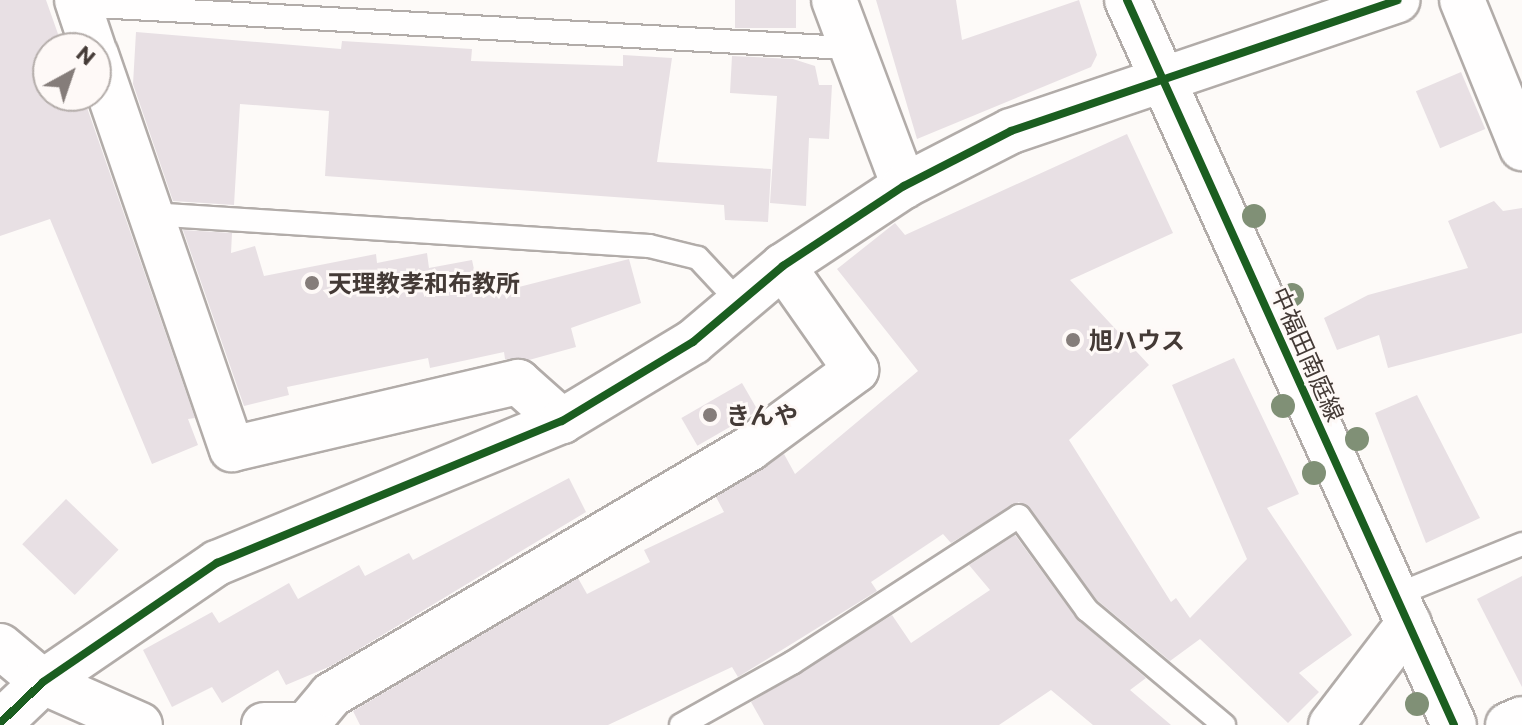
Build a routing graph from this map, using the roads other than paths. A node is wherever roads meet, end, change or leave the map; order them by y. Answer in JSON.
{"nodes":[{"id":1,"x":834,"y":0,"type":"edge"},
{"id":2,"x":1127,"y":0,"type":"edge"},
{"id":3,"x":1397,"y":0,"type":"edge"},
{"id":4,"x":1462,"y":0,"type":"edge"},
{"id":5,"x":78,"y":2,"type":"edge"},
{"id":6,"x":88,"y":32,"type":"edge"},
{"id":7,"x":846,"y":48,"type":"junction"},
{"id":8,"x":1163,"y":81,"type":"junction"},
{"id":9,"x":112,"y":102,"type":"edge"},
{"id":10,"x":1522,"y":148,"type":"edge"},
{"id":11,"x":904,"y":186,"type":"junction"},
{"id":12,"x":150,"y":214,"type":"junction"},
{"id":13,"x":783,"y":266,"type":"junction"},
{"id":14,"x":739,"y":302,"type":"junction"},
{"id":15,"x":562,"y":421,"type":"junction"},
{"id":16,"x":1522,"y":544,"type":"edge"},
{"id":17,"x":1402,"y":609,"type":"junction"},
{"id":18,"x":0,"y":646,"type":"edge"},
{"id":19,"x":43,"y":682,"type":"junction"},
{"id":20,"x":1522,"y":719,"type":"edge"},
{"id":21,"x":0,"y":723,"type":"edge"},
{"id":22,"x":140,"y":725,"type":"edge"},
{"id":23,"x":264,"y":725,"type":"edge"},
{"id":24,"x":303,"y":725,"type":"edge"},
{"id":25,"x":681,"y":725,"type":"edge"},
{"id":26,"x":1224,"y":725,"type":"edge"},
{"id":27,"x":1331,"y":725,"type":"edge"},
{"id":28,"x":1454,"y":725,"type":"edge"},
{"id":29,"x":1508,"y":725,"type":"edge"}],
"edges":[{"from":1,"to":7,"type":"street"},
{"from":2,"to":8,"type":"street","name":"中福田南庭線"},
{"from":3,"to":8,"type":"street"},
{"from":4,"to":10,"type":"street"},
{"from":5,"to":6,"type":"street"},
{"from":5,"to":7,"type":"lane"},
{"from":7,"to":11,"type":"street"},
{"from":8,"to":11,"type":"street"},
{"from":8,"to":17,"type":"street","name":"中福田南庭線"},
{"from":9,"to":12,"type":"street"},
{"from":11,"to":13,"type":"street"},
{"from":12,"to":14,"type":"lane"},
{"from":12,"to":15,"type":"street"},
{"from":13,"to":14,"type":"street"},
{"from":13,"to":24,"type":"street"},
{"from":14,"to":15,"type":"street"},
{"from":15,"to":19,"type":"street"},
{"from":16,"to":17,"type":"lane"},
{"from":17,"to":27,"type":"street"},
{"from":17,"to":28,"type":"street","name":"中福田南庭線"},
{"from":18,"to":19,"type":"street"},
{"from":19,"to":21,"type":"street"},
{"from":19,"to":22,"type":"street"},
{"from":20,"to":29,"type":"street"},
{"from":23,"to":24,"type":"street"},
{"from":25,"to":26,"type":"lane"}]}
